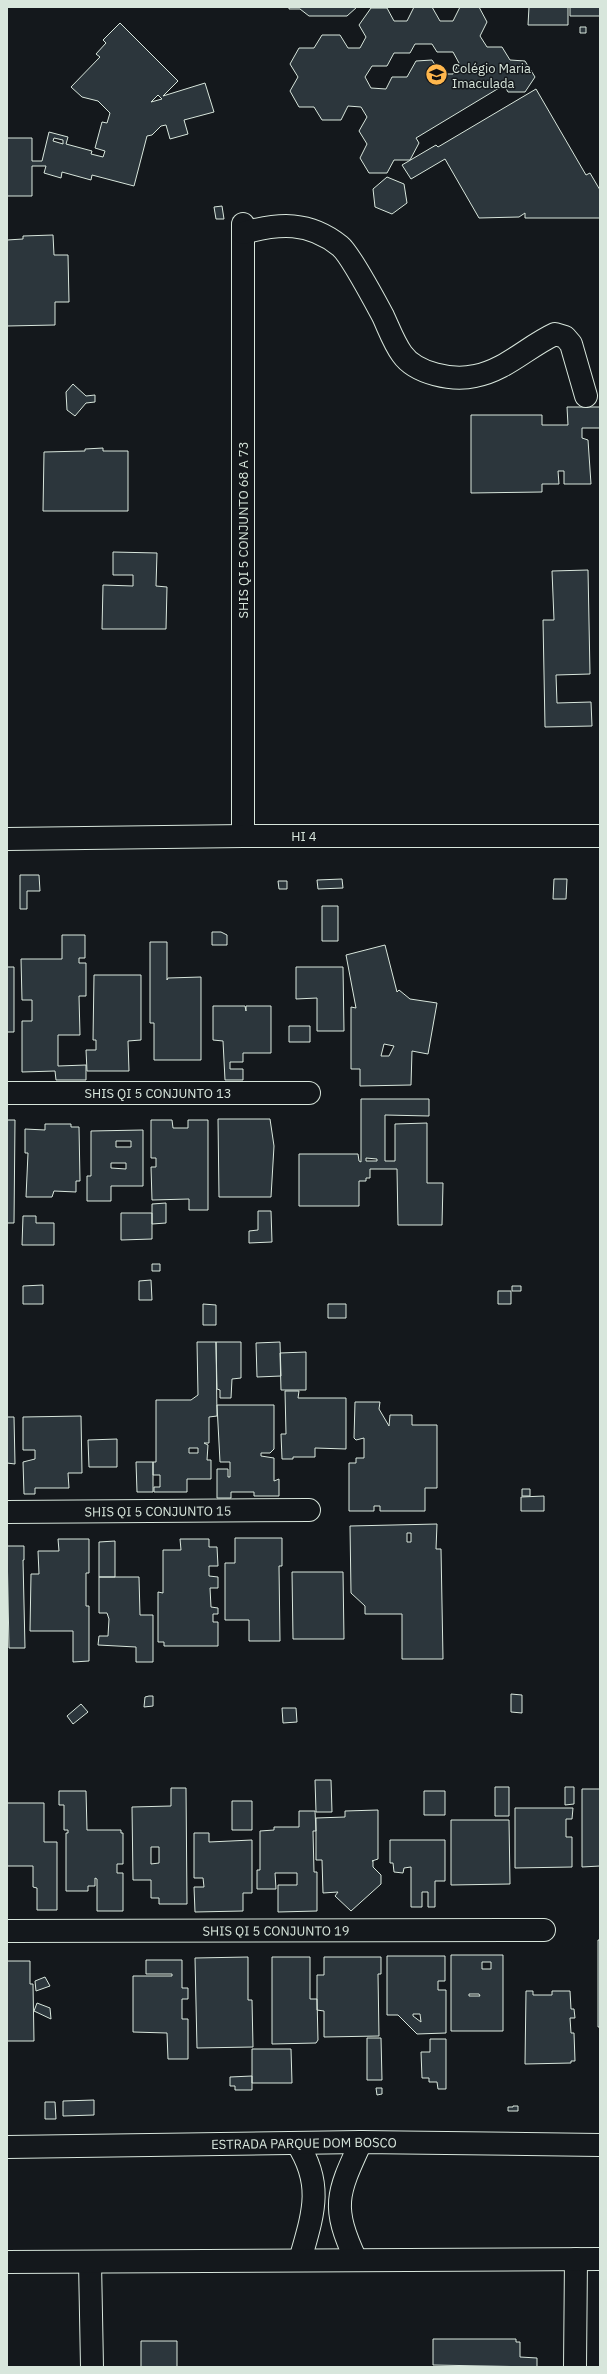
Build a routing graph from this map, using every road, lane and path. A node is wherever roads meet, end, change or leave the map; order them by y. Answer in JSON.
{"nodes":[{"id":1,"x":586,"y":396,"type":"dead end"},
{"id":2,"x":243,"y":836,"type":"junction"},
{"id":3,"x":600,"y":836,"type":"edge"},
{"id":4,"x":7,"y":839,"type":"edge"},
{"id":5,"x":7,"y":1093,"type":"edge"},
{"id":6,"x":309,"y":1093,"type":"dead end"},
{"id":7,"x":309,"y":1510,"type":"dead end"},
{"id":8,"x":7,"y":1512,"type":"edge"},
{"id":9,"x":544,"y":1930,"type":"dead end"},
{"id":10,"x":7,"y":1931,"type":"edge"},
{"id":11,"x":361,"y":2142,"type":"junction"},
{"id":12,"x":297,"y":2143,"type":"junction"},
{"id":13,"x":600,"y":2145,"type":"edge"},
{"id":14,"x":7,"y":2147,"type":"edge"},
{"id":15,"x":576,"y":2259,"type":"junction"},
{"id":16,"x":600,"y":2259,"type":"edge"},
{"id":17,"x":300,"y":2260,"type":"junction"},
{"id":18,"x":356,"y":2260,"type":"junction"},
{"id":19,"x":7,"y":2262,"type":"edge"},
{"id":20,"x":90,"y":2262,"type":"junction"},
{"id":21,"x":92,"y":2367,"type":"edge"},
{"id":22,"x":575,"y":2367,"type":"edge"}],
"edges":[{"from":1,"to":2,"type":"street","name":"SHIS QI 5 CONJUNTO 68 A 73"},
{"from":2,"to":3,"type":"street","name":"HI 4"},
{"from":2,"to":4,"type":"street","name":"HI 4"},
{"from":5,"to":6,"type":"street","name":"SHIS QI 5 CONJUNTO 13"},
{"from":7,"to":8,"type":"street","name":"SHIS QI 5 CONJUNTO 15"},
{"from":9,"to":10,"type":"street","name":"SHIS QI 5 CONJUNTO 19"},
{"from":11,"to":12,"type":"street","name":"ESTRADA PARQUE DOM BOSCO"},
{"from":11,"to":13,"type":"street","name":"ESTRADA PARQUE DOM BOSCO"},
{"from":11,"to":18,"type":"street"},
{"from":12,"to":14,"type":"street","name":"ESTRADA PARQUE DOM BOSCO"},
{"from":12,"to":17,"type":"street"},
{"from":15,"to":16,"type":"street"},
{"from":15,"to":18,"type":"street"},
{"from":15,"to":22,"type":"street"},
{"from":17,"to":18,"type":"street"},
{"from":17,"to":20,"type":"street"},
{"from":19,"to":20,"type":"street"},
{"from":20,"to":21,"type":"street"}]}
